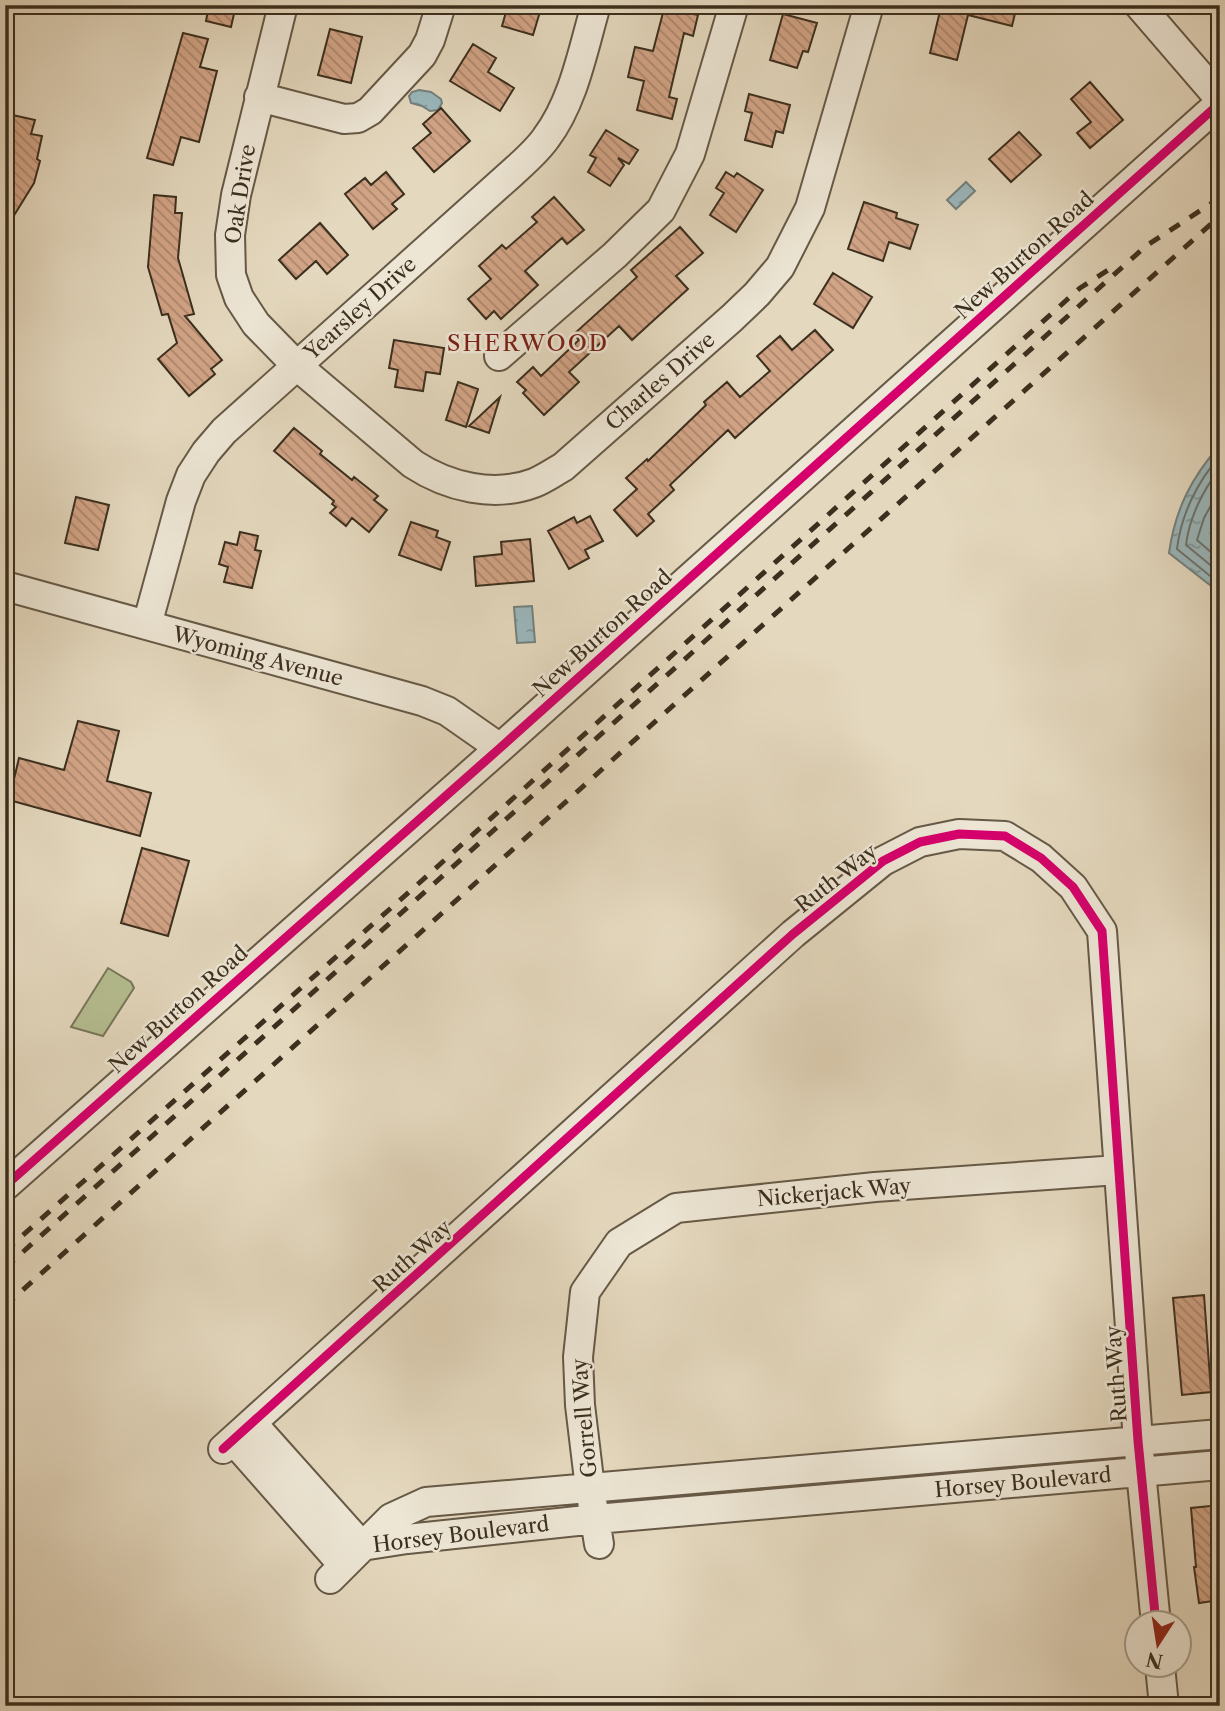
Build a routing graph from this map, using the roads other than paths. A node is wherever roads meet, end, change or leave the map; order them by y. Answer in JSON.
{"nodes":[{"id":1,"x":283,"y":5,"type":"edge"},
{"id":2,"x":441,"y":5,"type":"edge"},
{"id":3,"x":596,"y":5,"type":"edge"},
{"id":4,"x":734,"y":5,"type":"edge"},
{"id":5,"x":869,"y":5,"type":"edge"},
{"id":6,"x":1139,"y":5,"type":"edge"},
{"id":7,"x":259,"y":97,"type":"junction"},
{"id":8,"x":1220,"y":101,"type":"edge"},
{"id":9,"x":499,"y":356,"type":"dead end"},
{"id":10,"x":296,"y":365,"type":"junction"},
{"id":11,"x":5,"y":586,"type":"edge"},
{"id":12,"x":148,"y":625,"type":"junction"},
{"id":13,"x":500,"y":748,"type":"junction"},
{"id":14,"x":1118,"y":1170,"type":"junction"},
{"id":15,"x":5,"y":1186,"type":"edge"},
{"id":16,"x":585,"y":1292,"type":"joint"},
{"id":17,"x":1220,"y":1434,"type":"edge"},
{"id":18,"x":1139,"y":1441,"type":"junction"},
{"id":19,"x":1220,"y":1465,"type":"edge"},
{"id":20,"x":1141,"y":1471,"type":"junction"},
{"id":21,"x":590,"y":1488,"type":"junction"},
{"id":22,"x":598,"y":1531,"type":"junction"},
{"id":23,"x":345,"y":1563,"type":"junction"},
{"id":24,"x":1155,"y":1610,"type":"edge"},
{"id":25,"x":1161,"y":1680,"type":"edge"},
{"id":26,"x":1164,"y":1706,"type":"edge"}],
"edges":[{"from":1,"to":7,"type":"street","name":"Oak Drive"},
{"from":2,"to":7,"type":"street"},
{"from":3,"to":10,"type":"street","name":"Yearsley Drive"},
{"from":4,"to":9,"type":"street"},
{"from":5,"to":10,"type":"street","name":"Charles Drive"},
{"from":6,"to":8,"type":"street"},
{"from":7,"to":10,"type":"street","name":"Oak Drive"},
{"from":8,"to":13,"type":"street","name":"New Burton Road"},
{"from":10,"to":12,"type":"street","name":"Yearsley Drive"},
{"from":11,"to":12,"type":"street","name":"Wyoming Avenue"},
{"from":12,"to":13,"type":"street","name":"Wyoming Avenue"},
{"from":13,"to":15,"type":"street","name":"New Burton Road"},
{"from":14,"to":16,"type":"street","name":"Nickerjack Way"},
{"from":14,"to":18,"type":"street","name":"Ruth Way"},
{"from":14,"to":23,"type":"street","name":"Ruth Way"},
{"from":16,"to":21,"type":"street","name":"Gorrell Way"},
{"from":17,"to":18,"type":"street","name":"Horsey Boulevard"},
{"from":18,"to":20,"type":"street","name":"Ruth Way"},
{"from":18,"to":21,"type":"street","name":"Horsey Boulevard"},
{"from":19,"to":20,"type":"street","name":"Horsey Boulevard"},
{"from":20,"to":22,"type":"street","name":"Horsey Boulevard"},
{"from":20,"to":24,"type":"street","name":"Ruth Way"},
{"from":21,"to":22,"type":"street","name":"Gorrell Way"},
{"from":21,"to":23,"type":"street","name":"Horsey Boulevard"},
{"from":22,"to":23,"type":"street","name":"Horsey Boulevard"},
{"from":25,"to":26,"type":"street"}]}
